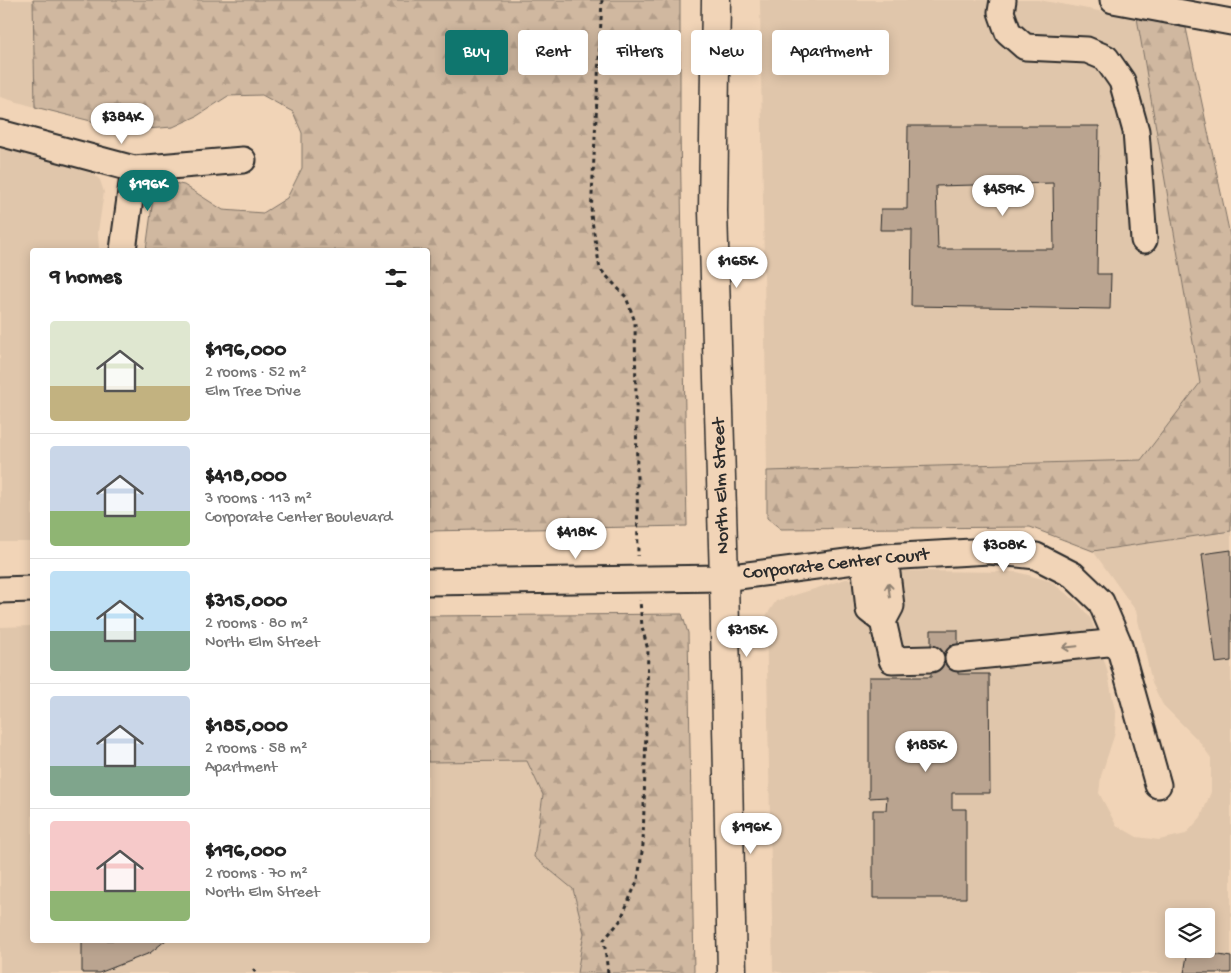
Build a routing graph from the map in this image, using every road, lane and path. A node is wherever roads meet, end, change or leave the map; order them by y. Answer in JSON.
{"nodes":[{"id":1,"x":602,"y":0,"type":"edge"},
{"id":2,"x":716,"y":0,"type":"edge"},
{"id":3,"x":1003,"y":0,"type":"edge"},
{"id":4,"x":1112,"y":0,"type":"edge"},
{"id":5,"x":1184,"y":7,"type":"edge"},
{"id":6,"x":1231,"y":22,"type":"edge"},
{"id":7,"x":0,"y":133,"type":"edge"},
{"id":8,"x":243,"y":160,"type":"dead end"},
{"id":9,"x":134,"y":169,"type":"junction"},
{"id":10,"x":1144,"y":240,"type":"dead end"},
{"id":11,"x":123,"y":248,"type":"edge"},
{"id":12,"x":874,"y":558,"type":"junction"},
{"id":13,"x":724,"y":578,"type":"junction"},
{"id":14,"x":638,"y":579,"type":"junction"},
{"id":15,"x":430,"y":582,"type":"edge"},
{"id":16,"x":30,"y":589,"type":"edge"},
{"id":17,"x":0,"y":590,"type":"edge"},
{"id":18,"x":1118,"y":642,"type":"junction"},
{"id":19,"x":931,"y":658,"type":"dead end"},
{"id":20,"x":958,"y":658,"type":"dead end"},
{"id":21,"x":1158,"y":785,"type":"dead end"},
{"id":22,"x":252,"y":969,"type":"dead end"},
{"id":23,"x":256,"y":973,"type":"edge"},
{"id":24,"x":608,"y":973,"type":"edge"},
{"id":25,"x":732,"y":973,"type":"edge"}],
"edges":[{"from":1,"to":14,"type":"path"},
{"from":2,"to":13,"type":"main road","name":"North Elm Street"},
{"from":3,"to":10,"type":"street"},
{"from":4,"to":5,"type":"street"},
{"from":5,"to":6,"type":"street"},
{"from":7,"to":9,"type":"street"},
{"from":8,"to":9,"type":"street"},
{"from":9,"to":11,"type":"street"},
{"from":12,"to":13,"type":"street","name":"Corporate Center Court"},
{"from":12,"to":18,"type":"street","name":"Corporate Center Court"},
{"from":12,"to":19,"type":"street"},
{"from":13,"to":14,"type":"street","name":"Corporate Center Court"},
{"from":13,"to":25,"type":"main road","name":"North Elm Street"},
{"from":14,"to":15,"type":"street","name":"Corporate Center Court"},
{"from":14,"to":24,"type":"path"},
{"from":16,"to":17,"type":"street"},
{"from":18,"to":20,"type":"street","one_way":true},
{"from":18,"to":21,"type":"street","name":"Corporate Center Court"},
{"from":22,"to":23,"type":"path"}]}
